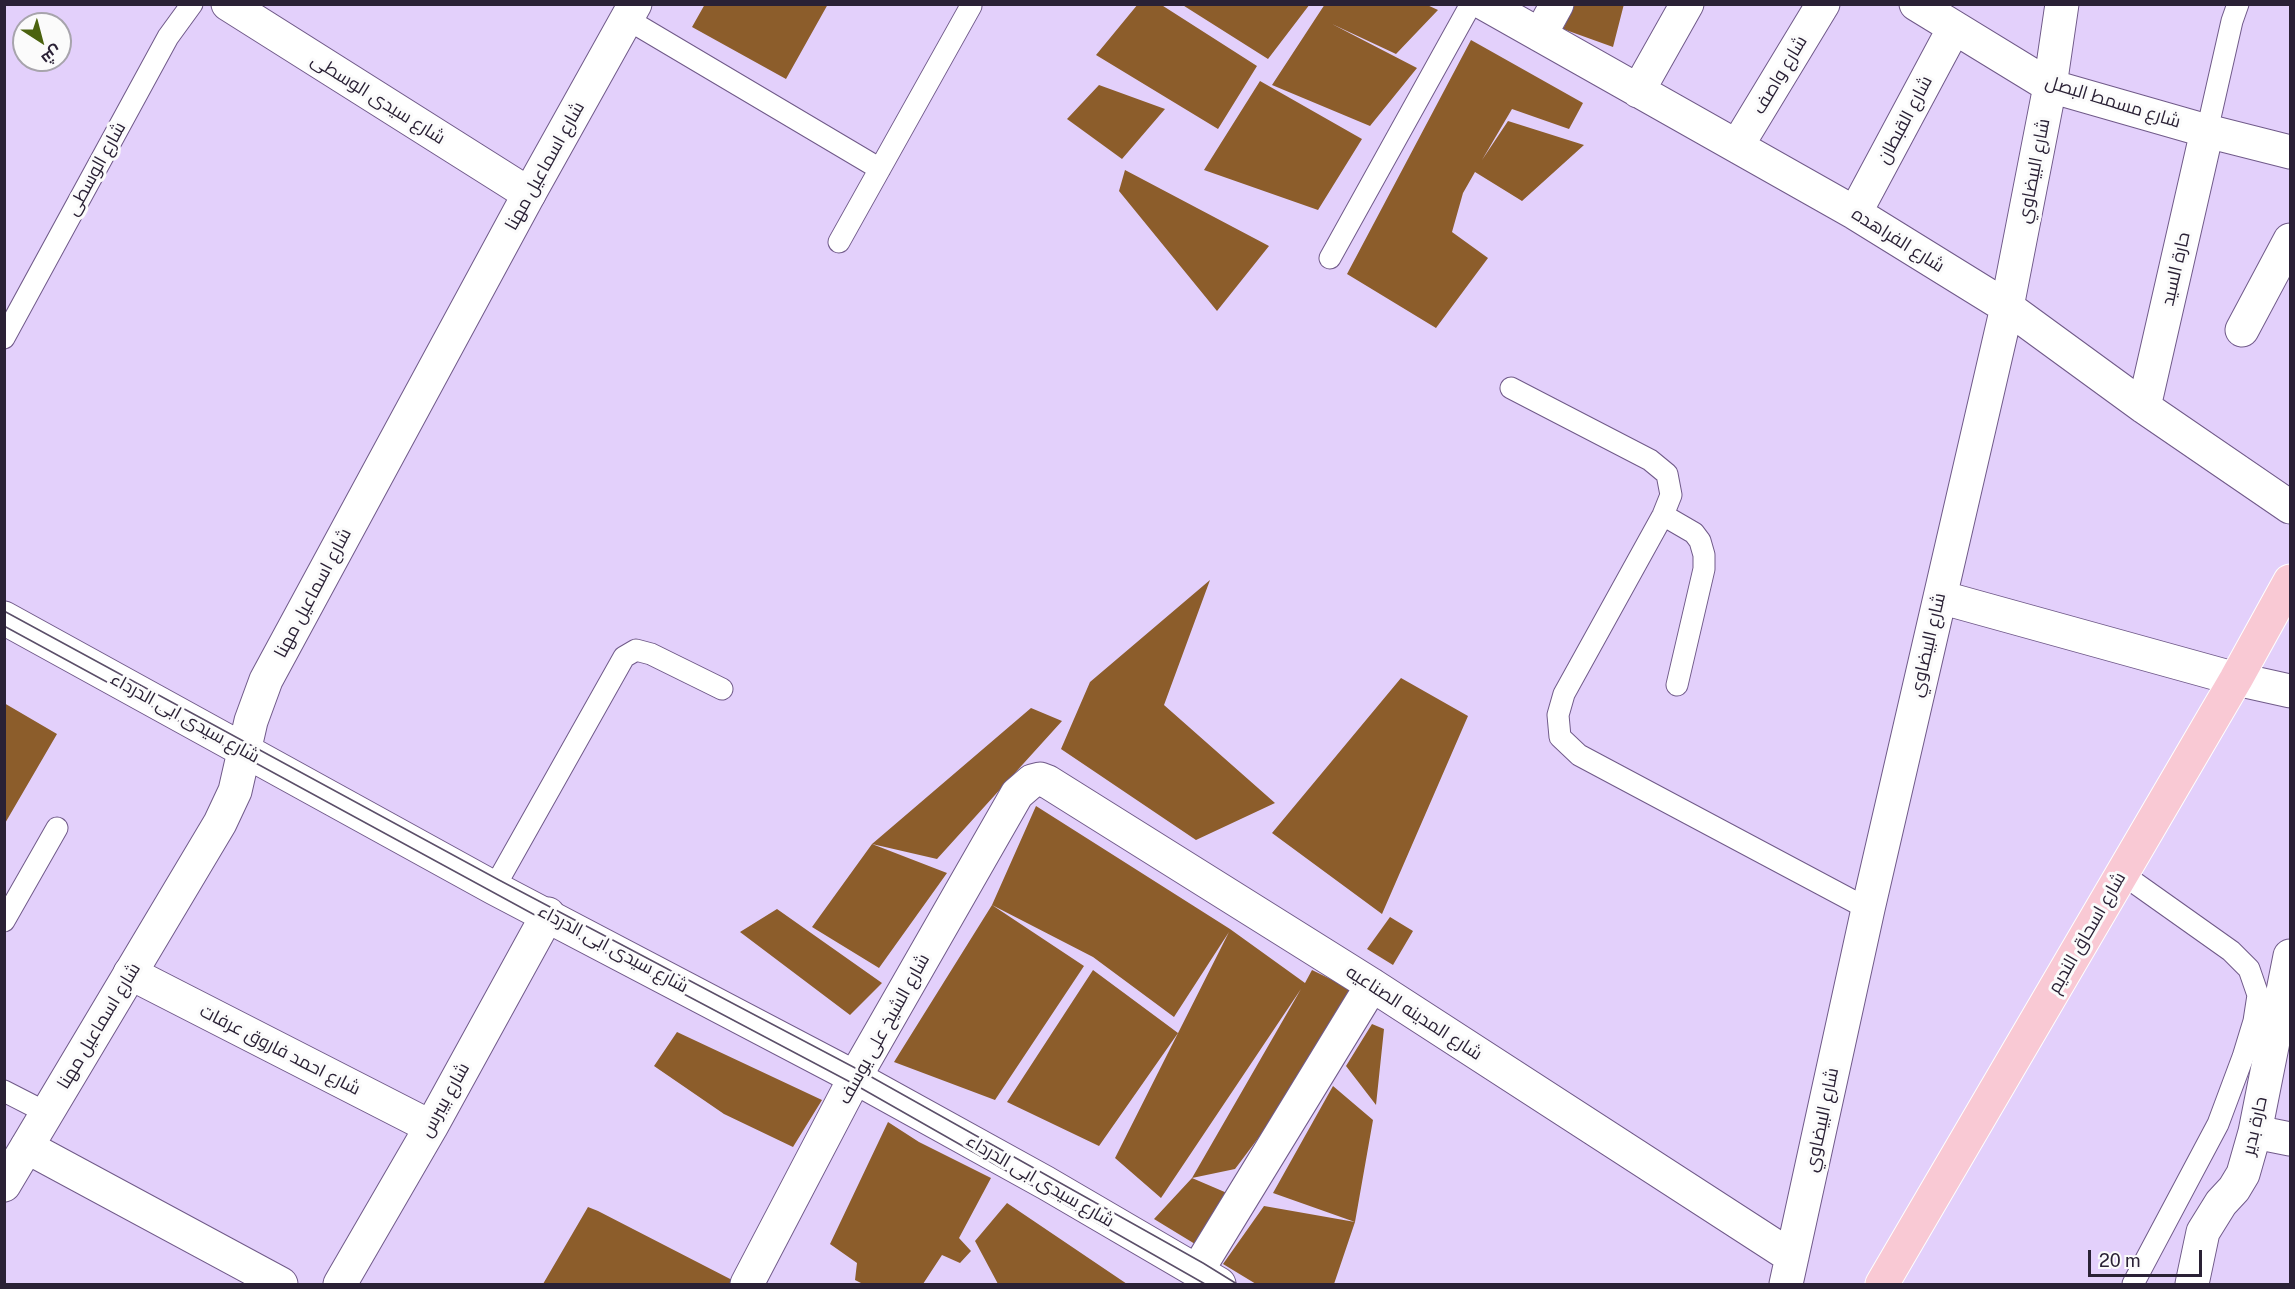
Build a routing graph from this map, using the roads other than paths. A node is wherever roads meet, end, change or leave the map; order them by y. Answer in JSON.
{"nodes":[{"id":1,"x":192,"y":4,"type":"edge"},
{"id":2,"x":228,"y":4,"type":"edge"},
{"id":3,"x":1471,"y":4,"type":"edge"},
{"id":4,"x":1485,"y":4,"type":"edge"},
{"id":5,"x":1557,"y":4,"type":"edge"},
{"id":6,"x":1687,"y":4,"type":"edge"},
{"id":7,"x":1824,"y":4,"type":"edge"},
{"id":8,"x":1916,"y":4,"type":"edge"},
{"id":9,"x":2062,"y":4,"type":"edge"},
{"id":10,"x":2238,"y":4,"type":"edge"},
{"id":11,"x":971,"y":6,"type":"edge"},
{"id":12,"x":631,"y":12,"type":"edge"},
{"id":13,"x":1954,"y":28,"type":"junction"},
{"id":14,"x":1540,"y":35,"type":"junction"},
{"id":15,"x":2050,"y":86,"type":"junction"},
{"id":16,"x":1638,"y":91,"type":"junction"},
{"id":17,"x":2207,"y":131,"type":"junction"},
{"id":18,"x":1737,"y":146,"type":"junction"},
{"id":19,"x":2290,"y":152,"type":"edge"},
{"id":20,"x":880,"y":169,"type":"junction"},
{"id":21,"x":528,"y":194,"type":"junction"},
{"id":22,"x":1855,"y":213,"type":"junction"},
{"id":23,"x":2290,"y":240,"type":"edge"},
{"id":24,"x":838,"y":242,"type":"dead end"},
{"id":25,"x":1330,"y":258,"type":"dead end"},
{"id":26,"x":2007,"y":307,"type":"junction"},
{"id":27,"x":2242,"y":330,"type":"dead end"},
{"id":28,"x":4,"y":338,"type":"edge"},
{"id":29,"x":1511,"y":388,"type":"dead end"},
{"id":30,"x":2144,"y":406,"type":"junction"},
{"id":31,"x":2290,"y":507,"type":"edge"},
{"id":32,"x":1663,"y":515,"type":"junction"},
{"id":33,"x":2290,"y":581,"type":"edge"},
{"id":34,"x":1940,"y":597,"type":"junction"},
{"id":35,"x":4,"y":618,"type":"edge"},
{"id":36,"x":2236,"y":678,"type":"junction"},
{"id":37,"x":1677,"y":685,"type":"dead end"},
{"id":38,"x":722,"y":689,"type":"dead end"},
{"id":39,"x":2290,"y":691,"type":"edge"},
{"id":40,"x":245,"y":751,"type":"junction"},
{"id":41,"x":1032,"y":781,"type":"joint"},
{"id":42,"x":57,"y":828,"type":"dead end"},
{"id":43,"x":2121,"y":873,"type":"junction"},
{"id":44,"x":494,"y":888,"type":"junction"},
{"id":45,"x":1868,"y":909,"type":"junction"},
{"id":46,"x":548,"y":915,"type":"junction"},
{"id":47,"x":4,"y":921,"type":"edge"},
{"id":48,"x":2290,"y":956,"type":"edge"},
{"id":49,"x":130,"y":973,"type":"junction"},
{"id":50,"x":1372,"y":985,"type":"junction"},
{"id":51,"x":856,"y":1078,"type":"junction"},
{"id":52,"x":4,"y":1091,"type":"edge"},
{"id":53,"x":47,"y":1113,"type":"junction"},
{"id":54,"x":431,"y":1127,"type":"junction"},
{"id":55,"x":2255,"y":1132,"type":"junction"},
{"id":56,"x":2290,"y":1139,"type":"edge"},
{"id":57,"x":27,"y":1148,"type":"junction"},
{"id":58,"x":4,"y":1185,"type":"edge"},
{"id":59,"x":1789,"y":1271,"type":"edge"},
{"id":60,"x":1208,"y":1278,"type":"edge"},
{"id":61,"x":281,"y":1284,"type":"edge"},
{"id":62,"x":340,"y":1284,"type":"edge"},
{"id":63,"x":747,"y":1284,"type":"edge"},
{"id":64,"x":1882,"y":1284,"type":"edge"},
{"id":65,"x":2133,"y":1284,"type":"edge"},
{"id":66,"x":2192,"y":1284,"type":"edge"}],
"edges":[{"from":1,"to":28,"type":"lane","name":"شارع الوسطى"},
{"from":2,"to":21,"type":"street","name":"شارع سيدى الوسطى"},
{"from":3,"to":25,"type":"lane"},
{"from":4,"to":14,"type":"street","name":"شارع الفراهده"},
{"from":5,"to":14,"type":"street"},
{"from":6,"to":16,"type":"street"},
{"from":7,"to":18,"type":"street","name":"شارع واصف"},
{"from":8,"to":13,"type":"street","name":"شارع مسمط البصل"},
{"from":9,"to":15,"type":"street","name":"شارع البيضاوي"},
{"from":10,"to":17,"type":"lane"},
{"from":11,"to":20,"type":"lane"},
{"from":12,"to":20,"type":"lane"},
{"from":12,"to":21,"type":"street","name":"شارع اسماعيل مهنا"},
{"from":13,"to":15,"type":"street","name":"شارع مسمط البصل"},
{"from":13,"to":22,"type":"street","name":"شارع القبطان"},
{"from":14,"to":16,"type":"street","name":"شارع الفراهده"},
{"from":15,"to":17,"type":"street","name":"شارع مسمط البصل"},
{"from":15,"to":26,"type":"street","name":"شارع البيضاوي"},
{"from":16,"to":18,"type":"street","name":"شارع الفراهده"},
{"from":17,"to":19,"type":"street","name":"شارع مسمط البصل"},
{"from":17,"to":30,"type":"street","name":"حارة السيد"},
{"from":18,"to":22,"type":"street","name":"شارع الفراهده"},
{"from":20,"to":24,"type":"lane"},
{"from":21,"to":40,"type":"street","name":"شارع اسماعيل مهنا"},
{"from":22,"to":26,"type":"street","name":"شارع الفراهده"},
{"from":23,"to":27,"type":"street"},
{"from":26,"to":30,"type":"street","name":"شارع الفراهده"},
{"from":26,"to":34,"type":"street","name":"شارع البيضاوي"},
{"from":29,"to":32,"type":"lane"},
{"from":30,"to":31,"type":"street","name":"شارع الفراهده"},
{"from":32,"to":37,"type":"lane"},
{"from":32,"to":45,"type":"lane"},
{"from":33,"to":36,"type":"main road","name":"شارع اسحاق النديم"},
{"from":34,"to":36,"type":"street"},
{"from":34,"to":45,"type":"street","name":"شارع البيضاوي"},
{"from":35,"to":40,"type":"street","name":"شارع سيدى ابى الدرداء"},
{"from":36,"to":39,"type":"street"},
{"from":36,"to":43,"type":"main road","name":"شارع اسحاق النديم"},
{"from":38,"to":44,"type":"lane"},
{"from":40,"to":44,"type":"street","name":"شارع سيدى ابى الدرداء"},
{"from":40,"to":49,"type":"street","name":"شارع اسماعيل مهنا"},
{"from":41,"to":50,"type":"street","name":"شارع المدينه الصناعيه"},
{"from":41,"to":51,"type":"street","name":"شارع الشيخ على يوسف"},
{"from":42,"to":47,"type":"lane"},
{"from":43,"to":64,"type":"main road","name":"شارع اسحاق النديم"},
{"from":43,"to":65,"type":"lane"},
{"from":44,"to":46,"type":"street","name":"شارع سيدى ابى الدرداء"},
{"from":45,"to":59,"type":"street","name":"شارع البيضاوي"},
{"from":46,"to":51,"type":"street","name":"شارع سيدى ابى الدرداء"},
{"from":46,"to":54,"type":"street","name":"شارع بيبرس"},
{"from":48,"to":55,"type":"street","name":"حارة بدير"},
{"from":49,"to":53,"type":"street","name":"شارع اسماعيل مهنا"},
{"from":49,"to":54,"type":"street","name":"شارع احمد فاروق عرفات"},
{"from":50,"to":59,"type":"street","name":"شارع المدينه الصناعيه"},
{"from":50,"to":60,"type":"street"},
{"from":51,"to":60,"type":"street","name":"شارع سيدى ابى الدرداء"},
{"from":51,"to":63,"type":"street","name":"شارع الشيخ على يوسف"},
{"from":52,"to":53,"type":"lane"},
{"from":53,"to":57,"type":"street","name":"شارع اسماعيل مهنا"},
{"from":54,"to":62,"type":"street","name":"شارع بيبرس"},
{"from":55,"to":56,"type":"street"},
{"from":55,"to":66,"type":"street","name":"حارة بدير"},
{"from":57,"to":58,"type":"street","name":"شارع اسماعيل مهنا"},
{"from":57,"to":61,"type":"street"}]}
